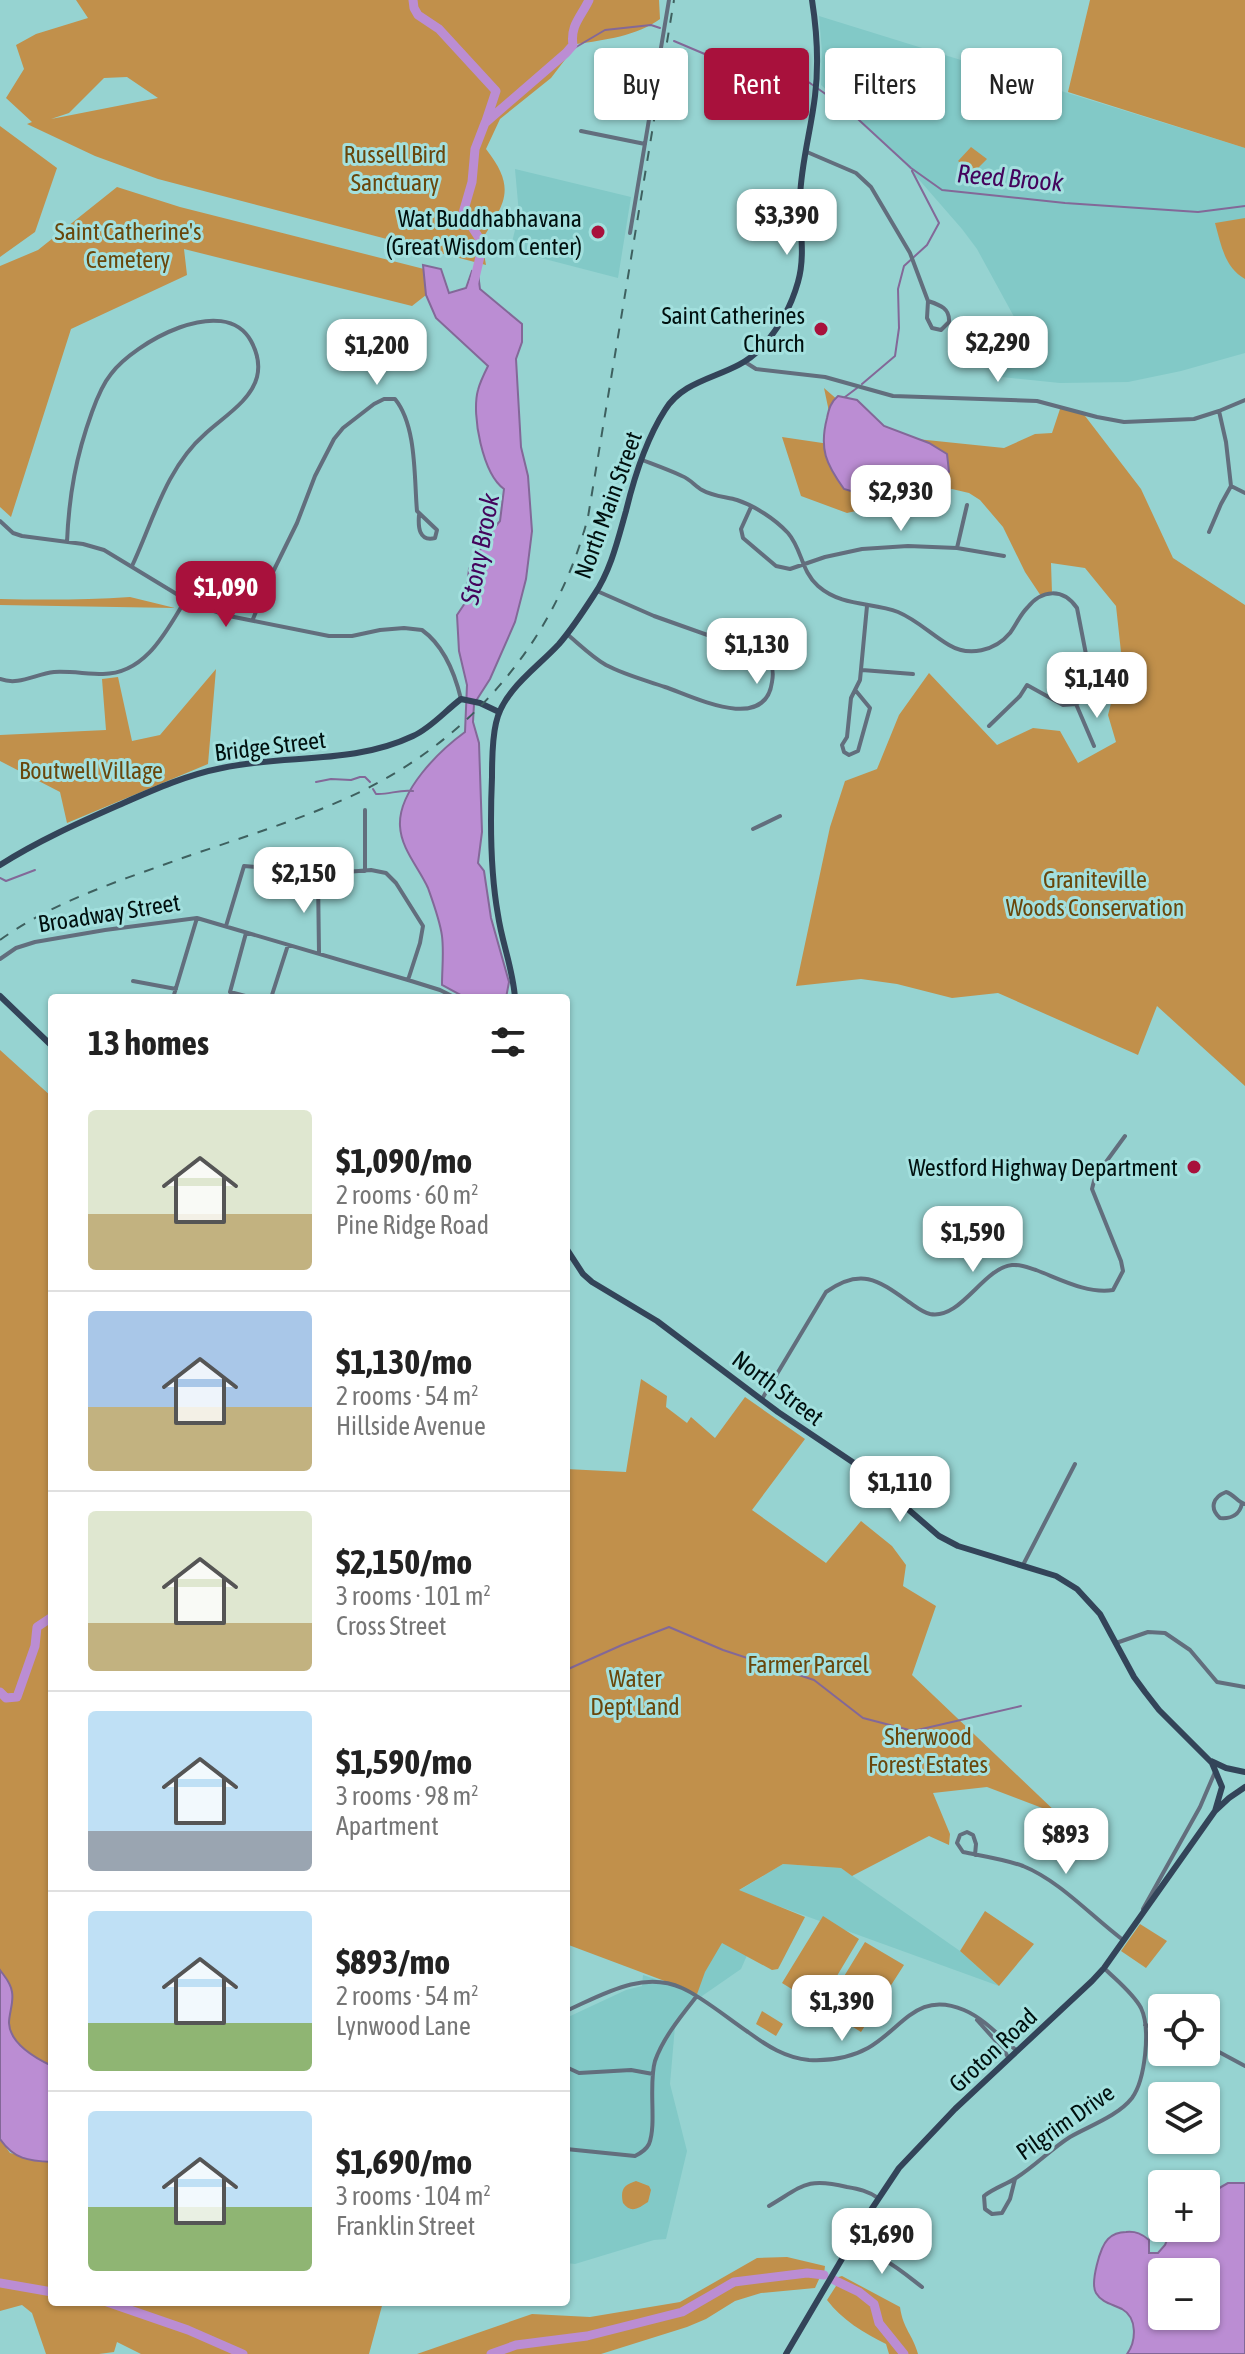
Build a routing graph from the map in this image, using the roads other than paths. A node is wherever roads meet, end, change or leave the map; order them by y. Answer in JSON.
{"nodes":[{"id":1,"x":669,"y":0,"type":"edge"},
{"id":2,"x":812,"y":0,"type":"edge"},
{"id":3,"x":581,"y":131,"type":"dead end"},
{"id":4,"x":645,"y":144,"type":"junction"},
{"id":5,"x":807,"y":152,"type":"junction"},
{"id":6,"x":630,"y":233,"type":"dead end"},
{"id":7,"x":928,"y":301,"type":"junction"},
{"id":8,"x":745,"y":362,"type":"junction"},
{"id":9,"x":1245,"y":400,"type":"edge"},
{"id":10,"x":1219,"y":411,"type":"junction"},
{"id":11,"x":642,"y":460,"type":"junction"},
{"id":12,"x":1231,"y":486,"type":"junction"},
{"id":13,"x":1245,"y":493,"type":"edge"},
{"id":14,"x":967,"y":505,"type":"dead end"},
{"id":15,"x":751,"y":507,"type":"junction"},
{"id":16,"x":419,"y":515,"type":"junction"},
{"id":17,"x":0,"y":521,"type":"edge"},
{"id":18,"x":1209,"y":532,"type":"dead end"},
{"id":19,"x":67,"y":542,"type":"junction"},
{"id":20,"x":957,"y":548,"type":"junction"},
{"id":21,"x":1004,"y":556,"type":"dead end"},
{"id":22,"x":132,"y":566,"type":"junction"},
{"id":23,"x":803,"y":566,"type":"junction"},
{"id":24,"x":597,"y":591,"type":"junction"},
{"id":25,"x":186,"y":599,"type":"junction"},
{"id":26,"x":867,"y":606,"type":"junction"},
{"id":27,"x":253,"y":620,"type":"junction"},
{"id":28,"x":567,"y":634,"type":"junction"},
{"id":29,"x":862,"y":670,"type":"junction"},
{"id":30,"x":913,"y":674,"type":"dead end"},
{"id":31,"x":0,"y":679,"type":"edge"},
{"id":32,"x":856,"y":691,"type":"junction"},
{"id":33,"x":463,"y":699,"type":"junction"},
{"id":34,"x":1076,"y":704,"type":"junction"},
{"id":35,"x":499,"y":712,"type":"junction"},
{"id":36,"x":989,"y":726,"type":"dead end"},
{"id":37,"x":1094,"y":746,"type":"dead end"},
{"id":38,"x":365,"y":810,"type":"dead end"},
{"id":39,"x":780,"y":816,"type":"dead end"},
{"id":40,"x":753,"y":829,"type":"dead end"},
{"id":41,"x":0,"y":865,"type":"edge"},
{"id":42,"x":365,"y":872,"type":"junction"},
{"id":43,"x":318,"y":877,"type":"junction"},
{"id":44,"x":197,"y":918,"type":"junction"},
{"id":45,"x":226,"y":926,"type":"junction"},
{"id":46,"x":246,"y":933,"type":"junction"},
{"id":47,"x":288,"y":945,"type":"junction"},
{"id":48,"x":319,"y":953,"type":"junction"},
{"id":49,"x":0,"y":959,"type":"edge"},
{"id":50,"x":408,"y":980,"type":"junction"},
{"id":51,"x":133,"y":981,"type":"dead end"},
{"id":52,"x":176,"y":989,"type":"junction"},
{"id":53,"x":174,"y":994,"type":"edge"},
{"id":54,"x":238,"y":994,"type":"edge"},
{"id":55,"x":272,"y":994,"type":"edge"},
{"id":56,"x":445,"y":994,"type":"edge"},
{"id":57,"x":514,"y":994,"type":"edge"},
{"id":58,"x":0,"y":996,"type":"edge"},
{"id":59,"x":48,"y":1042,"type":"edge"},
{"id":60,"x":1125,"y":1136,"type":"dead end"},
{"id":61,"x":570,"y":1254,"type":"edge"},
{"id":62,"x":762,"y":1399,"type":"junction"},
{"id":63,"x":1075,"y":1464,"type":"dead end"},
{"id":64,"x":1243,"y":1504,"type":"edge"},
{"id":65,"x":1023,"y":1565,"type":"junction"},
{"id":66,"x":1116,"y":1643,"type":"junction"},
{"id":67,"x":1245,"y":1687,"type":"edge"},
{"id":68,"x":1209,"y":1759,"type":"junction"},
{"id":69,"x":1216,"y":1770,"type":"junction"},
{"id":70,"x":1245,"y":1772,"type":"edge"},
{"id":71,"x":1245,"y":1787,"type":"edge"},
{"id":72,"x":1215,"y":1811,"type":"junction"},
{"id":73,"x":975,"y":1855,"type":"junction"},
{"id":74,"x":1138,"y":1917,"type":"junction"},
{"id":75,"x":1123,"y":1940,"type":"junction"},
{"id":76,"x":1104,"y":1968,"type":"junction"},
{"id":77,"x":696,"y":1997,"type":"junction"},
{"id":78,"x":570,"y":2009,"type":"edge"},
{"id":79,"x":973,"y":2015,"type":"junction"},
{"id":80,"x":1145,"y":2025,"type":"junction"},
{"id":81,"x":1148,"y":2026,"type":"edge"},
{"id":82,"x":1017,"y":2051,"type":"junction"},
{"id":83,"x":1220,"y":2053,"type":"edge"},
{"id":84,"x":1009,"y":2059,"type":"junction"},
{"id":85,"x":1245,"y":2066,"type":"edge"},
{"id":86,"x":570,"y":2069,"type":"edge"},
{"id":87,"x":653,"y":2074,"type":"junction"},
{"id":88,"x":570,"y":2149,"type":"edge"},
{"id":89,"x":1015,"y":2179,"type":"junction"},
{"id":90,"x":878,"y":2198,"type":"junction"},
{"id":91,"x":769,"y":2206,"type":"dead end"},
{"id":92,"x":846,"y":2251,"type":"junction"},
{"id":93,"x":922,"y":2287,"type":"dead end"},
{"id":94,"x":786,"y":2354,"type":"edge"}],
"edges":[{"from":1,"to":4,"type":"street"},
{"from":2,"to":5,"type":"main road","name":"North Main Street"},
{"from":3,"to":4,"type":"street"},
{"from":4,"to":6,"type":"street"},
{"from":5,"to":7,"type":"street"},
{"from":5,"to":8,"type":"main road","name":"North Main Street"},
{"from":7,"to":7,"type":"street"},
{"from":8,"to":10,"type":"street"},
{"from":8,"to":11,"type":"main road","name":"North Main Street"},
{"from":9,"to":10,"type":"street"},
{"from":10,"to":12,"type":"street"},
{"from":11,"to":15,"type":"street"},
{"from":11,"to":24,"type":"main road","name":"North Main Street"},
{"from":12,"to":13,"type":"street"},
{"from":12,"to":18,"type":"street"},
{"from":14,"to":20,"type":"street"},
{"from":15,"to":23,"type":"street"},
{"from":15,"to":23,"type":"street"},
{"from":16,"to":16,"type":"street"},
{"from":16,"to":27,"type":"street"},
{"from":17,"to":19,"type":"street"},
{"from":19,"to":22,"type":"street"},
{"from":19,"to":22,"type":"street"},
{"from":20,"to":21,"type":"street"},
{"from":20,"to":23,"type":"street"},
{"from":22,"to":25,"type":"street"},
{"from":23,"to":26,"type":"street"},
{"from":24,"to":28,"type":"main road","name":"North Main Street"},
{"from":24,"to":28,"type":"street"},
{"from":25,"to":27,"type":"street"},
{"from":25,"to":31,"type":"street"},
{"from":26,"to":29,"type":"street"},
{"from":26,"to":34,"type":"street"},
{"from":27,"to":33,"type":"street"},
{"from":28,"to":35,"type":"main road","name":"North Main Street"},
{"from":29,"to":30,"type":"street"},
{"from":29,"to":32,"type":"street"},
{"from":32,"to":32,"type":"street"},
{"from":33,"to":35,"type":"main road"},
{"from":33,"to":41,"type":"main road","name":"Bridge Street"},
{"from":34,"to":36,"type":"street"},
{"from":34,"to":37,"type":"street"},
{"from":35,"to":57,"type":"main road","name":"North Main Street"},
{"from":38,"to":42,"type":"street"},
{"from":39,"to":40,"type":"street"},
{"from":42,"to":43,"type":"street"},
{"from":42,"to":50,"type":"street"},
{"from":43,"to":45,"type":"street"},
{"from":43,"to":48,"type":"street"},
{"from":44,"to":45,"type":"street","name":"Broadway Street"},
{"from":44,"to":49,"type":"street","name":"Broadway Street"},
{"from":44,"to":52,"type":"street"},
{"from":45,"to":46,"type":"street","name":"Broadway Street"},
{"from":46,"to":47,"type":"street","name":"Broadway Street"},
{"from":46,"to":54,"type":"street"},
{"from":47,"to":48,"type":"street","name":"Broadway Street"},
{"from":47,"to":55,"type":"street"},
{"from":48,"to":50,"type":"street","name":"Broadway Street"},
{"from":50,"to":56,"type":"street","name":"Broadway Street"},
{"from":51,"to":52,"type":"street"},
{"from":52,"to":53,"type":"street"},
{"from":58,"to":59,"type":"main road"},
{"from":60,"to":62,"type":"street"},
{"from":61,"to":62,"type":"main road","name":"North Street"},
{"from":62,"to":65,"type":"main road","name":"North Street"},
{"from":63,"to":65,"type":"street"},
{"from":64,"to":64,"type":"street"},
{"from":65,"to":66,"type":"main road","name":"North Street"},
{"from":66,"to":67,"type":"street"},
{"from":66,"to":68,"type":"main road","name":"North Street"},
{"from":68,"to":69,"type":"main road","name":"North Street"},
{"from":68,"to":70,"type":"main road"},
{"from":69,"to":72,"type":"main road"},
{"from":69,"to":74,"type":"street"},
{"from":71,"to":72,"type":"main road","name":"Groton Road"},
{"from":72,"to":74,"type":"main road","name":"Groton Road"},
{"from":73,"to":73,"type":"street"},
{"from":73,"to":75,"type":"street"},
{"from":74,"to":75,"type":"main road","name":"Groton Road"},
{"from":75,"to":76,"type":"main road","name":"Groton Road"},
{"from":76,"to":80,"type":"street"},
{"from":76,"to":82,"type":"main road","name":"Groton Road"},
{"from":77,"to":78,"type":"street"},
{"from":77,"to":79,"type":"street"},
{"from":77,"to":87,"type":"street"},
{"from":79,"to":82,"type":"street"},
{"from":79,"to":84,"type":"street"},
{"from":80,"to":81,"type":"street"},
{"from":80,"to":89,"type":"street","name":"Pilgrim Drive"},
{"from":82,"to":84,"type":"main road","name":"Groton Road"},
{"from":83,"to":85,"type":"street"},
{"from":84,"to":90,"type":"main road","name":"Groton Road"},
{"from":86,"to":87,"type":"street"},
{"from":87,"to":88,"type":"street"},
{"from":89,"to":89,"type":"street","name":"Pilgrim Drive"},
{"from":90,"to":91,"type":"street"},
{"from":90,"to":92,"type":"main road","name":"Groton Road"},
{"from":92,"to":93,"type":"street"},
{"from":92,"to":94,"type":"main road","name":"Groton Road"}]}
